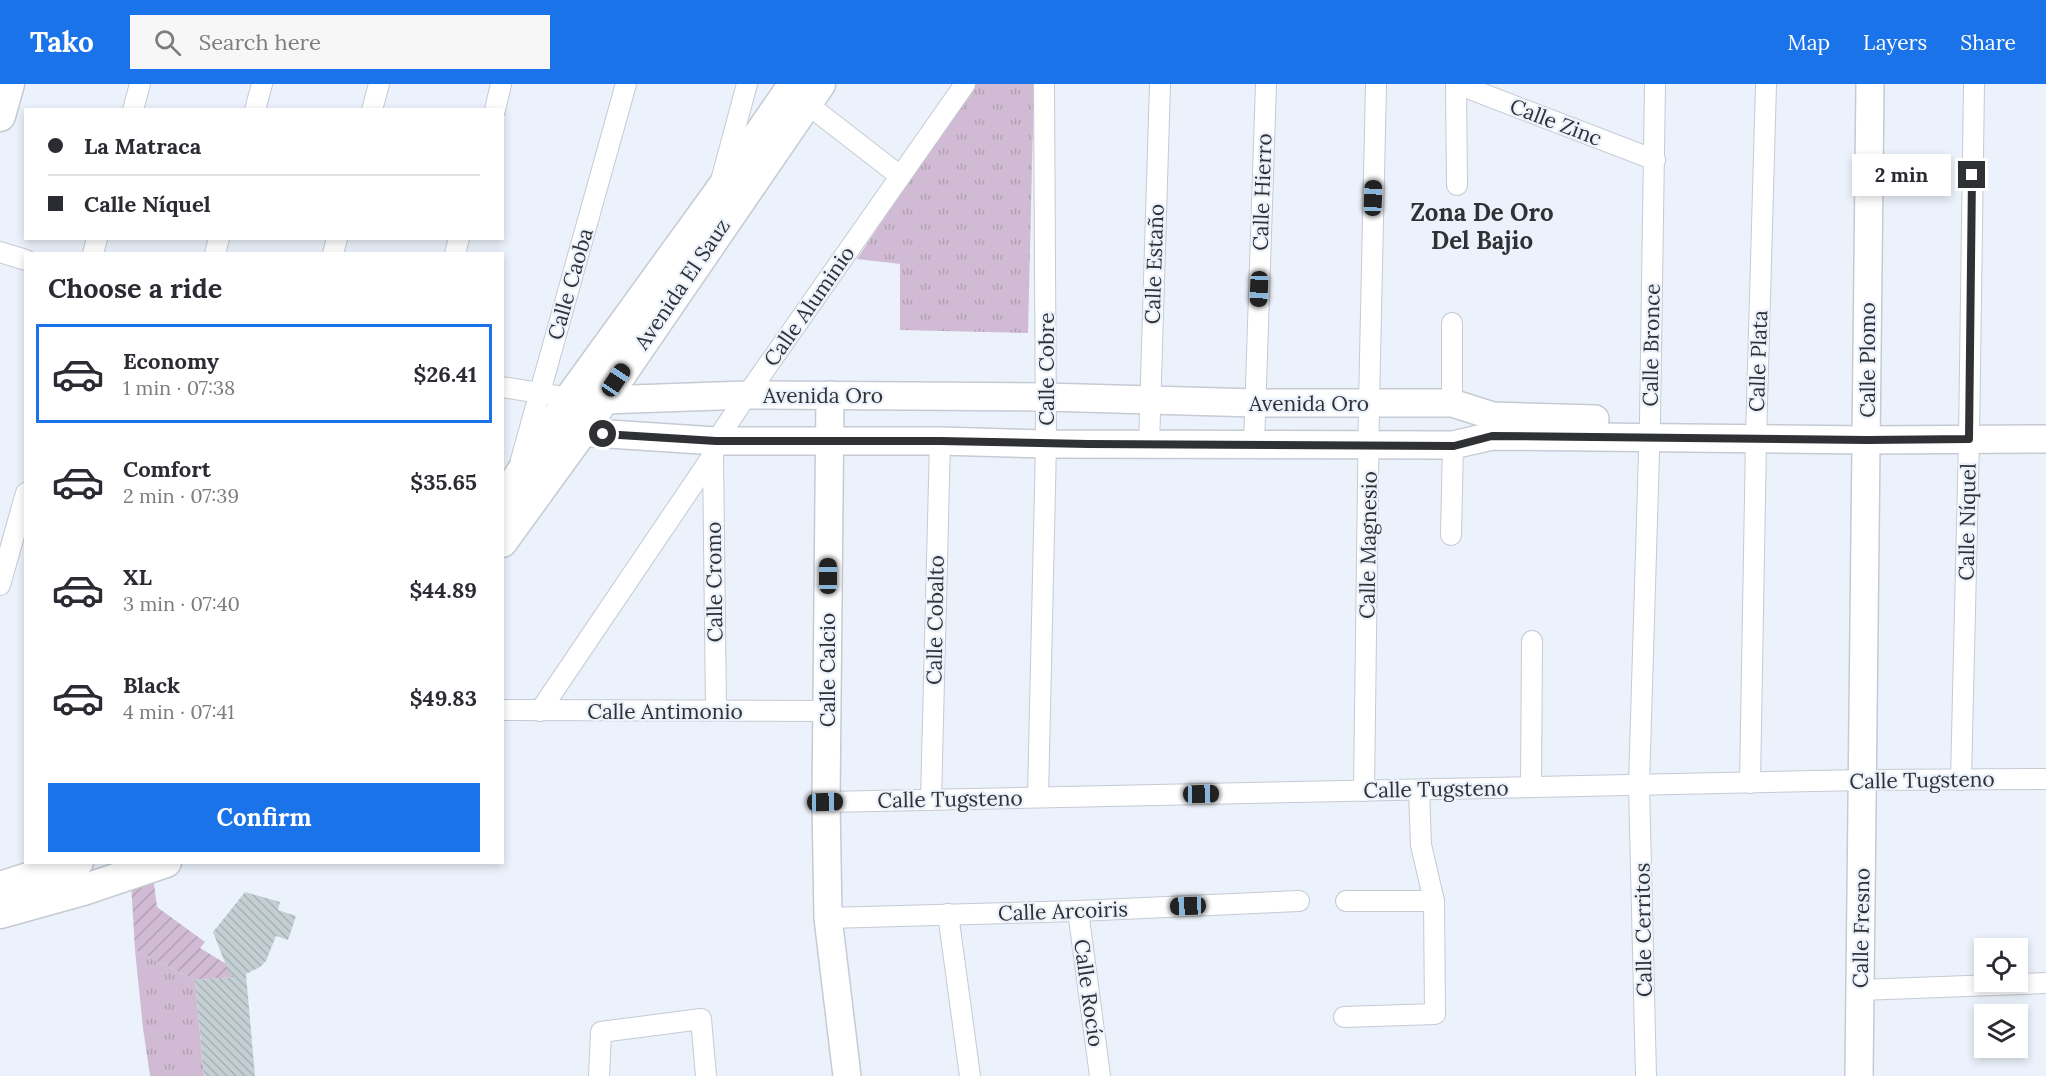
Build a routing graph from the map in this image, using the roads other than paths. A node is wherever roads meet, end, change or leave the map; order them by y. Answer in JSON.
{"nodes":[{"id":1,"x":9,"y":84,"type":"edge"},
{"id":2,"x":140,"y":84,"type":"edge"},
{"id":3,"x":262,"y":84,"type":"edge"},
{"id":4,"x":379,"y":84,"type":"edge"},
{"id":5,"x":501,"y":84,"type":"edge"},
{"id":6,"x":626,"y":84,"type":"edge"},
{"id":7,"x":747,"y":84,"type":"edge"},
{"id":8,"x":965,"y":84,"type":"edge"},
{"id":9,"x":1044,"y":84,"type":"edge"},
{"id":10,"x":1160,"y":84,"type":"edge"},
{"id":11,"x":1266,"y":84,"type":"edge"},
{"id":12,"x":1376,"y":84,"type":"edge"},
{"id":13,"x":1456,"y":84,"type":"edge"},
{"id":14,"x":1655,"y":84,"type":"edge"},
{"id":15,"x":1766,"y":84,"type":"edge"},
{"id":16,"x":1870,"y":84,"type":"edge"},
{"id":17,"x":1974,"y":84,"type":"edge"},
{"id":18,"x":806,"y":90,"type":"edge"},
{"id":19,"x":134,"y":108,"type":"edge"},
{"id":20,"x":256,"y":108,"type":"edge"},
{"id":21,"x":373,"y":108,"type":"edge"},
{"id":22,"x":495,"y":108,"type":"edge"},
{"id":23,"x":0,"y":116,"type":"edge"},
{"id":24,"x":1654,"y":160,"type":"junction"},
{"id":25,"x":900,"y":176,"type":"junction"},
{"id":26,"x":1457,"y":185,"type":"dead end"},
{"id":27,"x":717,"y":195,"type":"junction"},
{"id":28,"x":0,"y":252,"type":"edge"},
{"id":29,"x":24,"y":259,"type":"edge"},
{"id":30,"x":1452,"y":323,"type":"dead end"},
{"id":31,"x":504,"y":387,"type":"edge"},
{"id":32,"x":539,"y":394,"type":"junction"},
{"id":33,"x":747,"y":395,"type":"junction"},
{"id":34,"x":830,"y":395,"type":"junction"},
{"id":35,"x":1046,"y":397,"type":"junction"},
{"id":36,"x":570,"y":398,"type":"junction"},
{"id":37,"x":603,"y":400,"type":"junction"},
{"id":38,"x":1150,"y":400,"type":"junction"},
{"id":39,"x":1255,"y":403,"type":"junction"},
{"id":40,"x":1369,"y":404,"type":"junction"},
{"id":41,"x":1452,"y":404,"type":"junction"},
{"id":42,"x":2046,"y":424,"type":"edge"},
{"id":43,"x":550,"y":429,"type":"junction"},
{"id":44,"x":1650,"y":429,"type":"junction"},
{"id":45,"x":1756,"y":431,"type":"junction"},
{"id":46,"x":1969,"y":431,"type":"junction"},
{"id":47,"x":1867,"y":432,"type":"junction"},
{"id":48,"x":581,"y":433,"type":"junction"},
{"id":49,"x":2046,"y":440,"type":"edge"},
{"id":50,"x":828,"y":441,"type":"junction"},
{"id":51,"x":940,"y":441,"type":"junction"},
{"id":52,"x":1047,"y":444,"type":"junction"},
{"id":53,"x":1369,"y":444,"type":"junction"},
{"id":54,"x":1149,"y":445,"type":"junction"},
{"id":55,"x":1254,"y":445,"type":"junction"},
{"id":56,"x":1454,"y":446,"type":"junction"},
{"id":57,"x":714,"y":448,"type":"junction"},
{"id":58,"x":509,"y":493,"type":"edge"},
{"id":59,"x":24,"y":506,"type":"edge"},
{"id":60,"x":1451,"y":535,"type":"dead end"},
{"id":61,"x":504,"y":539,"type":"edge"},
{"id":62,"x":18,"y":546,"type":"edge"},
{"id":63,"x":0,"y":585,"type":"edge"},
{"id":64,"x":1532,"y":641,"type":"dead end"},
{"id":65,"x":504,"y":710,"type":"edge"},
{"id":66,"x":716,"y":710,"type":"junction"},
{"id":67,"x":540,"y":711,"type":"junction"},
{"id":68,"x":827,"y":711,"type":"junction"},
{"id":69,"x":2046,"y":779,"type":"edge"},
{"id":70,"x":1863,"y":780,"type":"junction"},
{"id":71,"x":1961,"y":780,"type":"junction"},
{"id":72,"x":1750,"y":783,"type":"junction"},
{"id":73,"x":1640,"y":785,"type":"junction"},
{"id":74,"x":1531,"y":787,"type":"junction"},
{"id":75,"x":1364,"y":790,"type":"junction"},
{"id":76,"x":1419,"y":790,"type":"junction"},
{"id":77,"x":1038,"y":797,"type":"junction"},
{"id":78,"x":931,"y":800,"type":"junction"},
{"id":79,"x":825,"y":802,"type":"junction"},
{"id":80,"x":154,"y":864,"type":"edge"},
{"id":81,"x":80,"y":876,"type":"edge"},
{"id":82,"x":8,"y":881,"type":"edge"},
{"id":83,"x":1299,"y":901,"type":"dead end"},
{"id":84,"x":1346,"y":901,"type":"dead end"},
{"id":85,"x":1434,"y":901,"type":"junction"},
{"id":86,"x":1078,"y":911,"type":"junction"},
{"id":87,"x":0,"y":913,"type":"edge"},
{"id":88,"x":948,"y":914,"type":"junction"},
{"id":89,"x":828,"y":918,"type":"junction"},
{"id":90,"x":2046,"y":983,"type":"edge"},
{"id":91,"x":1860,"y":990,"type":"junction"},
{"id":92,"x":1344,"y":1017,"type":"dead end"},
{"id":93,"x":599,"y":1076,"type":"edge"},
{"id":94,"x":706,"y":1076,"type":"edge"},
{"id":95,"x":847,"y":1076,"type":"edge"},
{"id":96,"x":970,"y":1076,"type":"edge"},
{"id":97,"x":1100,"y":1076,"type":"edge"},
{"id":98,"x":1646,"y":1076,"type":"edge"},
{"id":99,"x":1859,"y":1076,"type":"edge"}],
"edges":[{"from":1,"to":23,"type":"main road"},
{"from":2,"to":19,"type":"street"},
{"from":3,"to":20,"type":"street"},
{"from":4,"to":21,"type":"street"},
{"from":5,"to":22,"type":"street"},
{"from":6,"to":32,"type":"street","name":"Calle Caoba"},
{"from":7,"to":27,"type":"street"},
{"from":8,"to":25,"type":"street","name":"Calle Aluminio"},
{"from":9,"to":35,"type":"street","name":"Calle Cobre"},
{"from":10,"to":38,"type":"street","name":"Calle Estaño"},
{"from":11,"to":39,"type":"street","name":"Calle Hierro"},
{"from":12,"to":40,"type":"street","name":"Calle Magnesio"},
{"from":13,"to":24,"type":"street","name":"Calle Zinc"},
{"from":13,"to":26,"type":"street"},
{"from":14,"to":24,"type":"street","name":"Calle Bronce"},
{"from":15,"to":45,"type":"street","name":"Calle Plata"},
{"from":16,"to":47,"type":"main road","name":"Calle Plomo"},
{"from":17,"to":46,"type":"street","name":"Calle Níquel"},
{"from":18,"to":25,"type":"street"},
{"from":18,"to":27,"type":"main road","name":"Avenida El Sauz"},
{"from":18,"to":37,"type":"main road","name":"Avenida El Sauz"},
{"from":24,"to":44,"type":"street","name":"Calle Bronce"},
{"from":25,"to":33,"type":"street","name":"Calle Aluminio"},
{"from":27,"to":36,"type":"main road","name":"Avenida El Sauz"},
{"from":28,"to":29,"type":"street"},
{"from":30,"to":41,"type":"street"},
{"from":31,"to":32,"type":"street"},
{"from":32,"to":36,"type":"street"},
{"from":32,"to":58,"type":"street","name":"Calle Caoba"},
{"from":33,"to":34,"type":"main road","name":"Avenida Oro"},
{"from":33,"to":37,"type":"main road","name":"Avenida Oro"},
{"from":33,"to":57,"type":"street","name":"Calle Aluminio"},
{"from":34,"to":35,"type":"main road","name":"Avenida Oro"},
{"from":34,"to":50,"type":"main road","name":"Calle Calcio"},
{"from":35,"to":38,"type":"main road","name":"Avenida Oro"},
{"from":35,"to":52,"type":"street","name":"Calle Cobre"},
{"from":36,"to":37,"type":"main road","name":"Avenida Oro"},
{"from":36,"to":43,"type":"main road","name":"Avenida El Sauz"},
{"from":37,"to":48,"type":"main road","name":"Avenida El Sauz"},
{"from":38,"to":39,"type":"main road","name":"Avenida Oro"},
{"from":38,"to":54,"type":"street","name":"Calle Estaño"},
{"from":39,"to":40,"type":"main road","name":"Avenida Oro"},
{"from":39,"to":55,"type":"street","name":"Calle Hierro"},
{"from":40,"to":41,"type":"main road","name":"Avenida Oro"},
{"from":40,"to":53,"type":"street","name":"Calle Magnesio"},
{"from":41,"to":44,"type":"main road","name":"Avenida Oro"},
{"from":42,"to":46,"type":"main road","name":"Avenida Oro"},
{"from":43,"to":48,"type":"main road","name":"Avenida Oro"},
{"from":43,"to":58,"type":"main road","name":"Avenida El Sauz"},
{"from":44,"to":45,"type":"main road","name":"Avenida Oro"},
{"from":44,"to":56,"type":"main road","name":"Avenida Oro"},
{"from":44,"to":73,"type":"street","name":"Calle Bronce"},
{"from":45,"to":47,"type":"main road","name":"Avenida Oro"},
{"from":45,"to":72,"type":"street","name":"Calle Plata"},
{"from":46,"to":47,"type":"main road","name":"Avenida Oro"},
{"from":46,"to":49,"type":"main road","name":"Avenida Oro"},
{"from":46,"to":71,"type":"street","name":"Calle Níquel"},
{"from":47,"to":70,"type":"main road","name":"Calle Plomo"},
{"from":48,"to":57,"type":"main road","name":"Avenida Oro"},
{"from":48,"to":61,"type":"main road","name":"Avenida El Sauz"},
{"from":50,"to":51,"type":"main road","name":"Avenida Oro"},
{"from":50,"to":57,"type":"main road","name":"Avenida Oro"},
{"from":50,"to":68,"type":"main road","name":"Calle Calcio"},
{"from":51,"to":52,"type":"main road","name":"Avenida Oro"},
{"from":51,"to":78,"type":"street","name":"Calle Cobalto"},
{"from":52,"to":54,"type":"main road","name":"Avenida Oro"},
{"from":52,"to":77,"type":"street","name":"Calle Cobre"},
{"from":53,"to":55,"type":"main road","name":"Avenida Oro"},
{"from":53,"to":56,"type":"main road","name":"Avenida Oro"},
{"from":53,"to":75,"type":"street","name":"Calle Magnesio"},
{"from":54,"to":55,"type":"main road","name":"Avenida Oro"},
{"from":56,"to":60,"type":"street"},
{"from":57,"to":66,"type":"street","name":"Calle Cromo"},
{"from":57,"to":67,"type":"street","name":"Calle Aluminio"},
{"from":59,"to":62,"type":"street"},
{"from":62,"to":63,"type":"street"},
{"from":64,"to":74,"type":"street"},
{"from":65,"to":67,"type":"street","name":"Calle Antimonio"},
{"from":66,"to":67,"type":"street","name":"Calle Antimonio"},
{"from":66,"to":68,"type":"street","name":"Calle Antimonio"},
{"from":68,"to":79,"type":"main road","name":"Calle Calcio"},
{"from":69,"to":71,"type":"street","name":"Calle Tugsteno"},
{"from":70,"to":71,"type":"street","name":"Calle Tugsteno"},
{"from":70,"to":72,"type":"street","name":"Calle Tugsteno"},
{"from":70,"to":91,"type":"main road","name":"Calle Fresno"},
{"from":72,"to":73,"type":"street","name":"Calle Tugsteno"},
{"from":73,"to":74,"type":"street","name":"Calle Tugsteno"},
{"from":73,"to":98,"type":"street","name":"Calle Cerritos"},
{"from":74,"to":76,"type":"street","name":"Calle Tugsteno"},
{"from":75,"to":76,"type":"street","name":"Calle Tugsteno"},
{"from":75,"to":77,"type":"street","name":"Calle Tugsteno"},
{"from":76,"to":85,"type":"street"},
{"from":77,"to":78,"type":"street","name":"Calle Tugsteno"},
{"from":78,"to":79,"type":"street","name":"Calle Tugsteno"},
{"from":79,"to":89,"type":"main road","name":"Calle Calcio"},
{"from":80,"to":81,"type":"main road"},
{"from":81,"to":82,"type":"main road"},
{"from":81,"to":87,"type":"main road"},
{"from":83,"to":86,"type":"street","name":"Calle Arcoiris"},
{"from":84,"to":85,"type":"street"},
{"from":85,"to":92,"type":"street"},
{"from":86,"to":88,"type":"street","name":"Calle Arcoiris"},
{"from":86,"to":97,"type":"street","name":"Calle Rocío"},
{"from":88,"to":89,"type":"street","name":"Calle Arcoiris"},
{"from":88,"to":96,"type":"street"},
{"from":89,"to":95,"type":"main road","name":"Calle Calcio"},
{"from":90,"to":91,"type":"street"},
{"from":91,"to":99,"type":"main road","name":"Calle Fresno"},
{"from":93,"to":94,"type":"street"}]}
